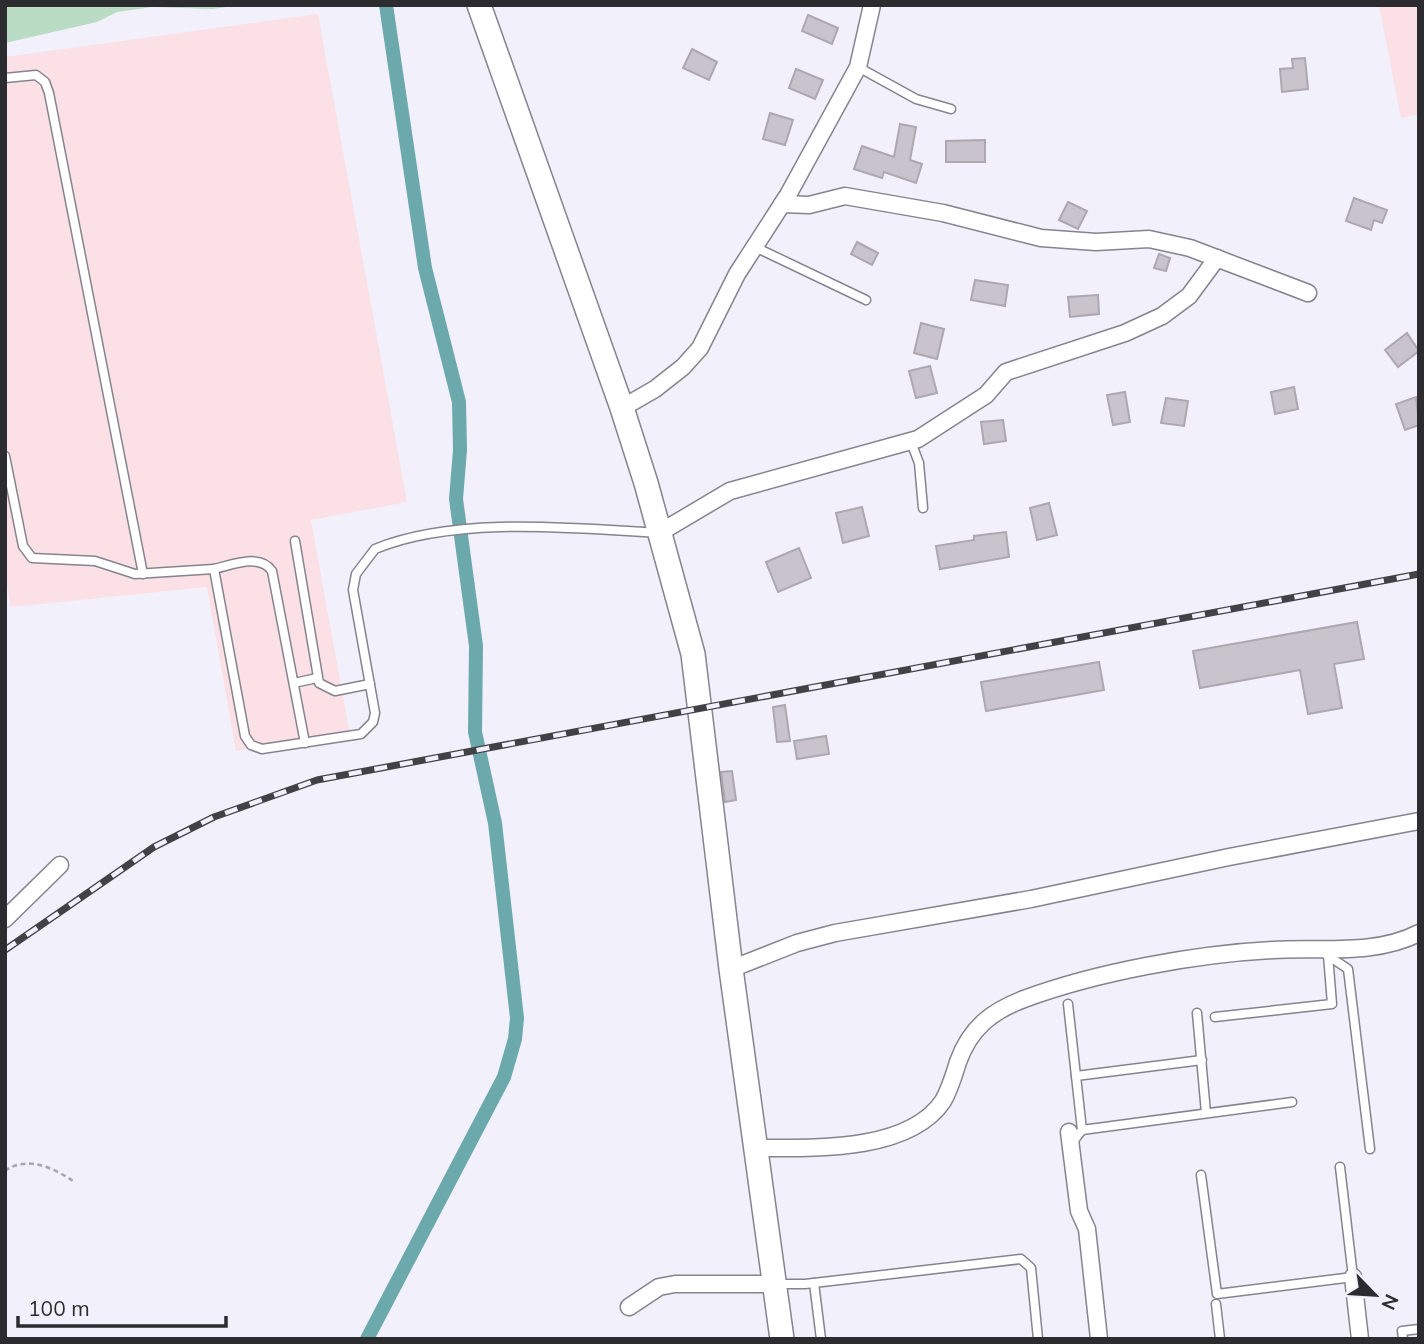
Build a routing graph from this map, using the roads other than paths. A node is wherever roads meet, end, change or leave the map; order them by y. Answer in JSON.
{"nodes":[{"id":1,"x":479,"y":5,"type":"edge"},
{"id":2,"x":872,"y":5,"type":"edge"},
{"id":3,"x":858,"y":67,"type":"junction"},
{"id":4,"x":5,"y":78,"type":"edge"},
{"id":5,"x":951,"y":109,"type":"dead end"},
{"id":6,"x":782,"y":204,"type":"junction"},
{"id":7,"x":754,"y":246,"type":"junction"},
{"id":8,"x":1217,"y":258,"type":"junction"},
{"id":9,"x":1308,"y":293,"type":"dead end"},
{"id":10,"x":866,"y":300,"type":"dead end"},
{"id":11,"x":622,"y":408,"type":"junction"},
{"id":12,"x":911,"y":442,"type":"junction"},
{"id":13,"x":5,"y":456,"type":"edge"},
{"id":14,"x":922,"y":508,"type":"dead end"},
{"id":15,"x":659,"y":533,"type":"junction"},
{"id":16,"x":295,"y":541,"type":"dead end"},
{"id":17,"x":214,"y":569,"type":"junction"},
{"id":18,"x":143,"y":574,"type":"junction"},
{"id":19,"x":317,"y":678,"type":"junction"},
{"id":20,"x":294,"y":683,"type":"junction"},
{"id":21,"x":370,"y":684,"type":"junction"},
{"id":22,"x":305,"y":743,"type":"junction"},
{"id":23,"x":1419,"y":821,"type":"edge"},
{"id":24,"x":60,"y":864,"type":"dead end"},
{"id":25,"x":5,"y":919,"type":"edge"},
{"id":26,"x":1419,"y":933,"type":"edge"},
{"id":27,"x":1323,"y":952,"type":"junction"},
{"id":28,"x":732,"y":969,"type":"junction"},
{"id":29,"x":1068,"y":1004,"type":"dead end"},
{"id":30,"x":1197,"y":1013,"type":"dead end"},
{"id":31,"x":1215,"y":1017,"type":"dead end"},
{"id":32,"x":1202,"y":1060,"type":"junction"},
{"id":33,"x":1076,"y":1076,"type":"junction"},
{"id":34,"x":1292,"y":1102,"type":"dead end"},
{"id":35,"x":1206,"y":1113,"type":"junction"},
{"id":36,"x":1074,"y":1135,"type":"junction"},
{"id":37,"x":755,"y":1148,"type":"junction"},
{"id":38,"x":1370,"y":1149,"type":"dead end"},
{"id":39,"x":1340,"y":1167,"type":"dead end"},
{"id":40,"x":1201,"y":1175,"type":"dead end"},
{"id":41,"x":1353,"y":1277,"type":"junction"},
{"id":42,"x":814,"y":1283,"type":"junction"},
{"id":43,"x":775,"y":1284,"type":"junction"},
{"id":44,"x":1216,"y":1304,"type":"dead end"},
{"id":45,"x":629,"y":1307,"type":"dead end"},
{"id":46,"x":1419,"y":1329,"type":"edge"},
{"id":47,"x":782,"y":1339,"type":"edge"},
{"id":48,"x":821,"y":1339,"type":"edge"},
{"id":49,"x":1038,"y":1339,"type":"edge"},
{"id":50,"x":1099,"y":1339,"type":"edge"},
{"id":51,"x":1220,"y":1339,"type":"edge"},
{"id":52,"x":1360,"y":1339,"type":"edge"},
{"id":53,"x":1403,"y":1339,"type":"edge"}],
"edges":[{"from":1,"to":11,"type":"main road"},
{"from":2,"to":3,"type":"street"},
{"from":3,"to":5,"type":"lane"},
{"from":3,"to":6,"type":"street"},
{"from":4,"to":18,"type":"lane"},
{"from":6,"to":7,"type":"street"},
{"from":6,"to":8,"type":"street"},
{"from":7,"to":10,"type":"lane"},
{"from":7,"to":11,"type":"street"},
{"from":8,"to":9,"type":"street"},
{"from":8,"to":12,"type":"street"},
{"from":11,"to":15,"type":"main road"},
{"from":12,"to":14,"type":"lane"},
{"from":12,"to":15,"type":"street"},
{"from":13,"to":18,"type":"lane"},
{"from":15,"to":21,"type":"lane"},
{"from":15,"to":28,"type":"main road"},
{"from":16,"to":19,"type":"lane"},
{"from":17,"to":18,"type":"lane"},
{"from":17,"to":20,"type":"lane"},
{"from":17,"to":22,"type":"lane"},
{"from":19,"to":20,"type":"lane"},
{"from":19,"to":21,"type":"lane"},
{"from":20,"to":22,"type":"lane"},
{"from":21,"to":22,"type":"lane"},
{"from":23,"to":28,"type":"street"},
{"from":24,"to":25,"type":"street"},
{"from":26,"to":27,"type":"street"},
{"from":27,"to":31,"type":"lane"},
{"from":27,"to":37,"type":"street"},
{"from":27,"to":38,"type":"lane"},
{"from":28,"to":37,"type":"main road"},
{"from":29,"to":33,"type":"lane"},
{"from":30,"to":32,"type":"lane"},
{"from":32,"to":33,"type":"lane"},
{"from":32,"to":35,"type":"lane"},
{"from":33,"to":36,"type":"lane"},
{"from":34,"to":35,"type":"lane"},
{"from":35,"to":36,"type":"lane"},
{"from":36,"to":50,"type":"street"},
{"from":37,"to":43,"type":"main road"},
{"from":39,"to":41,"type":"lane"},
{"from":40,"to":41,"type":"lane"},
{"from":41,"to":52,"type":"street"},
{"from":42,"to":43,"type":"lane"},
{"from":42,"to":48,"type":"lane"},
{"from":42,"to":49,"type":"lane"},
{"from":43,"to":45,"type":"street"},
{"from":43,"to":47,"type":"main road"},
{"from":44,"to":51,"type":"lane"},
{"from":46,"to":53,"type":"lane"}]}
